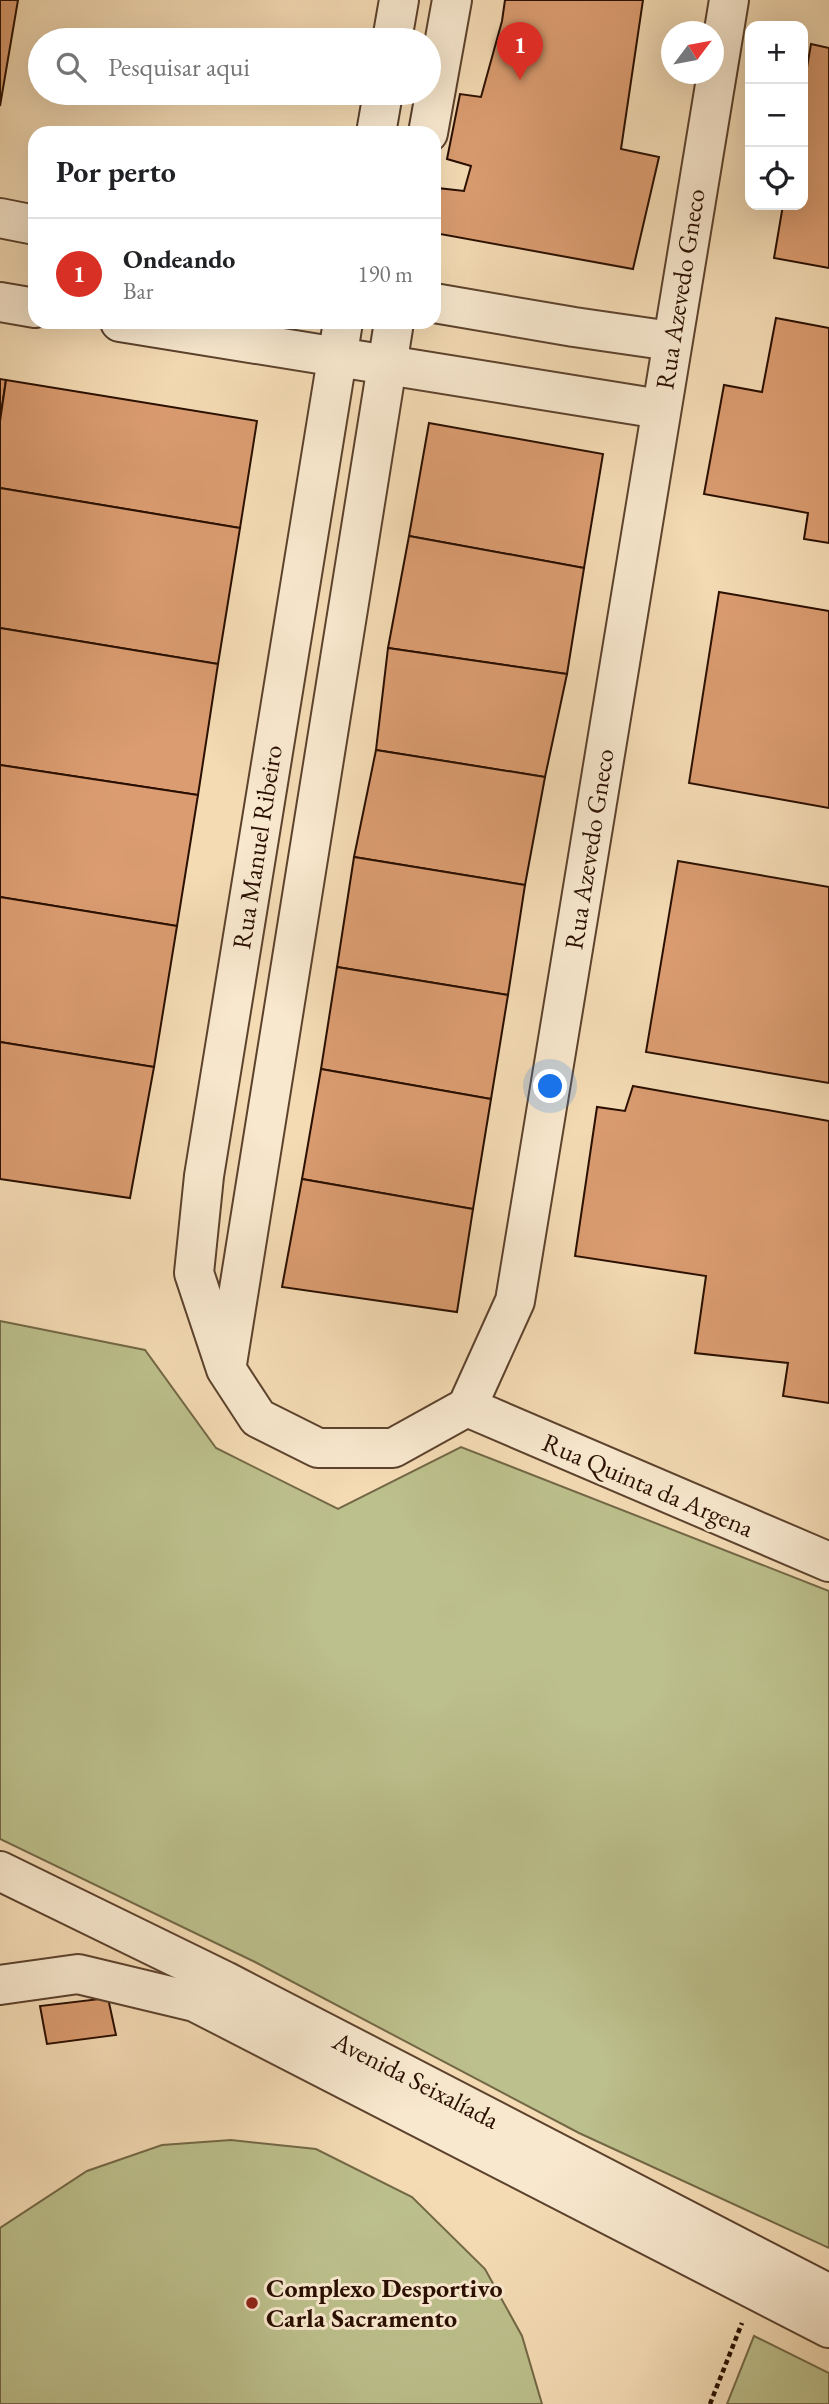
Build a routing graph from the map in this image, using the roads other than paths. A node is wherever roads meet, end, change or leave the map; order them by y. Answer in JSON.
{"nodes":[{"id":1,"x":399,"y":0,"type":"edge"},
{"id":2,"x":452,"y":0,"type":"edge"},
{"id":3,"x":729,"y":0,"type":"edge"},
{"id":4,"x":394,"y":28,"type":"edge"},
{"id":5,"x":441,"y":61,"type":"edge"},
{"id":6,"x":381,"y":105,"type":"edge"},
{"id":7,"x":433,"y":105,"type":"edge"},
{"id":8,"x":377,"y":126,"type":"edge"},
{"id":9,"x":429,"y":126,"type":"edge"},
{"id":10,"x":0,"y":218,"type":"edge"},
{"id":11,"x":28,"y":224,"type":"edge"},
{"id":12,"x":0,"y":302,"type":"edge"},
{"id":13,"x":441,"y":304,"type":"edge"},
{"id":14,"x":28,"y":307,"type":"edge"},
{"id":15,"x":205,"y":329,"type":"edge"},
{"id":16,"x":393,"y":329,"type":"edge"},
{"id":17,"x":339,"y":340,"type":"edge"},
{"id":18,"x":671,"y":341,"type":"junction"},
{"id":19,"x":387,"y":366,"type":"junction"},
{"id":20,"x":660,"y":410,"type":"junction"},
{"id":21,"x":226,"y":1369,"type":"junction"},
{"id":22,"x":467,"y":1407,"type":"junction"},
{"id":23,"x":829,"y":1562,"type":"edge"},
{"id":24,"x":0,"y":1871,"type":"edge"},
{"id":25,"x":0,"y":1985,"type":"edge"},
{"id":26,"x":829,"y":2294,"type":"edge"},
{"id":27,"x":829,"y":2328,"type":"edge"}],
"edges":[{"from":1,"to":4,"type":"street"},
{"from":2,"to":5,"type":"street"},
{"from":3,"to":18,"type":"street","name":"Rua Azevedo Gneco"},
{"from":6,"to":8,"type":"street"},
{"from":7,"to":9,"type":"street"},
{"from":10,"to":11,"type":"street"},
{"from":12,"to":14,"type":"street"},
{"from":13,"to":18,"type":"street"},
{"from":15,"to":17,"type":"street"},
{"from":16,"to":19,"type":"street"},
{"from":17,"to":19,"type":"street"},
{"from":17,"to":21,"type":"street","name":"Rua Manuel Ribeiro"},
{"from":18,"to":20,"type":"street","name":"Rua Azevedo Gneco"},
{"from":19,"to":20,"type":"street"},
{"from":19,"to":21,"type":"street"},
{"from":20,"to":22,"type":"street","name":"Rua Azevedo Gneco"},
{"from":21,"to":22,"type":"street"},
{"from":22,"to":23,"type":"street","name":"Rua Quinta da Argena"},
{"from":24,"to":26,"type":"street","name":"Avenida Seixalíada"},
{"from":25,"to":27,"type":"street","name":"Avenida Seixalíada"}]}
